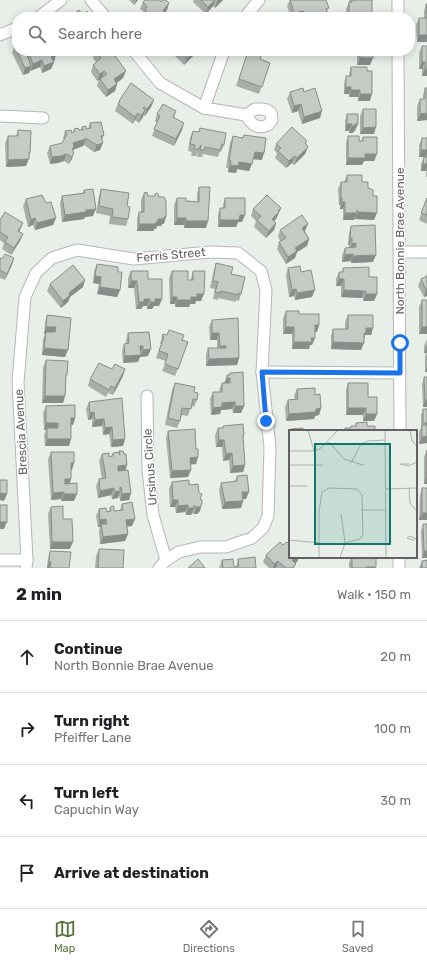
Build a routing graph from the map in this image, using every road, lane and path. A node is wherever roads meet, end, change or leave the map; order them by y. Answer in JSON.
{"nodes":[{"id":1,"x":61,"y":0,"type":"edge"},
{"id":2,"x":92,"y":0,"type":"edge"},
{"id":3,"x":260,"y":0,"type":"edge"},
{"id":4,"x":398,"y":0,"type":"edge"},
{"id":5,"x":45,"y":12,"type":"edge"},
{"id":6,"x":102,"y":12,"type":"edge"},
{"id":7,"x":249,"y":12,"type":"edge"},
{"id":8,"x":398,"y":12,"type":"edge"},
{"id":9,"x":12,"y":30,"type":"edge"},
{"id":10,"x":0,"y":35,"type":"edge"},
{"id":11,"x":138,"y":56,"type":"edge"},
{"id":12,"x":222,"y":56,"type":"edge"},
{"id":13,"x":398,"y":56,"type":"edge"},
{"id":14,"x":204,"y":108,"type":"junction"},
{"id":15,"x":246,"y":115,"type":"dead end"},
{"id":16,"x":0,"y":116,"type":"edge"},
{"id":17,"x":43,"y":118,"type":"dead end"},
{"id":18,"x":400,"y":252,"type":"junction"},
{"id":19,"x":427,"y":252,"type":"edge"},
{"id":20,"x":25,"y":297,"type":"joint"},
{"id":21,"x":262,"y":372,"type":"junction"},
{"id":22,"x":400,"y":373,"type":"junction"},
{"id":23,"x":146,"y":396,"type":"dead end"},
{"id":24,"x":400,"y":430,"type":"edge"},
{"id":25,"x":0,"y":560,"type":"edge"},
{"id":26,"x":27,"y":564,"type":"edge"},
{"id":27,"x":163,"y":564,"type":"edge"}],
"edges":[{"from":1,"to":5,"type":"street"},
{"from":2,"to":6,"type":"street"},
{"from":3,"to":7,"type":"street"},
{"from":4,"to":8,"type":"street"},
{"from":9,"to":10,"type":"street"},
{"from":11,"to":14,"type":"street"},
{"from":12,"to":14,"type":"street"},
{"from":13,"to":18,"type":"street","name":"North Bonnie Brae Avenue"},
{"from":14,"to":15,"type":"street"},
{"from":16,"to":17,"type":"street"},
{"from":18,"to":19,"type":"street"},
{"from":18,"to":22,"type":"street","name":"North Bonnie Brae Avenue"},
{"from":20,"to":21,"type":"street","name":"Ferris Street"},
{"from":20,"to":26,"type":"street","name":"Brescia Avenue"},
{"from":21,"to":22,"type":"street"},
{"from":21,"to":27,"type":"street"},
{"from":22,"to":24,"type":"street","name":"North Bonnie Brae Avenue"},
{"from":23,"to":27,"type":"street","name":"Ursinus Circle"},
{"from":25,"to":26,"type":"street"}]}
